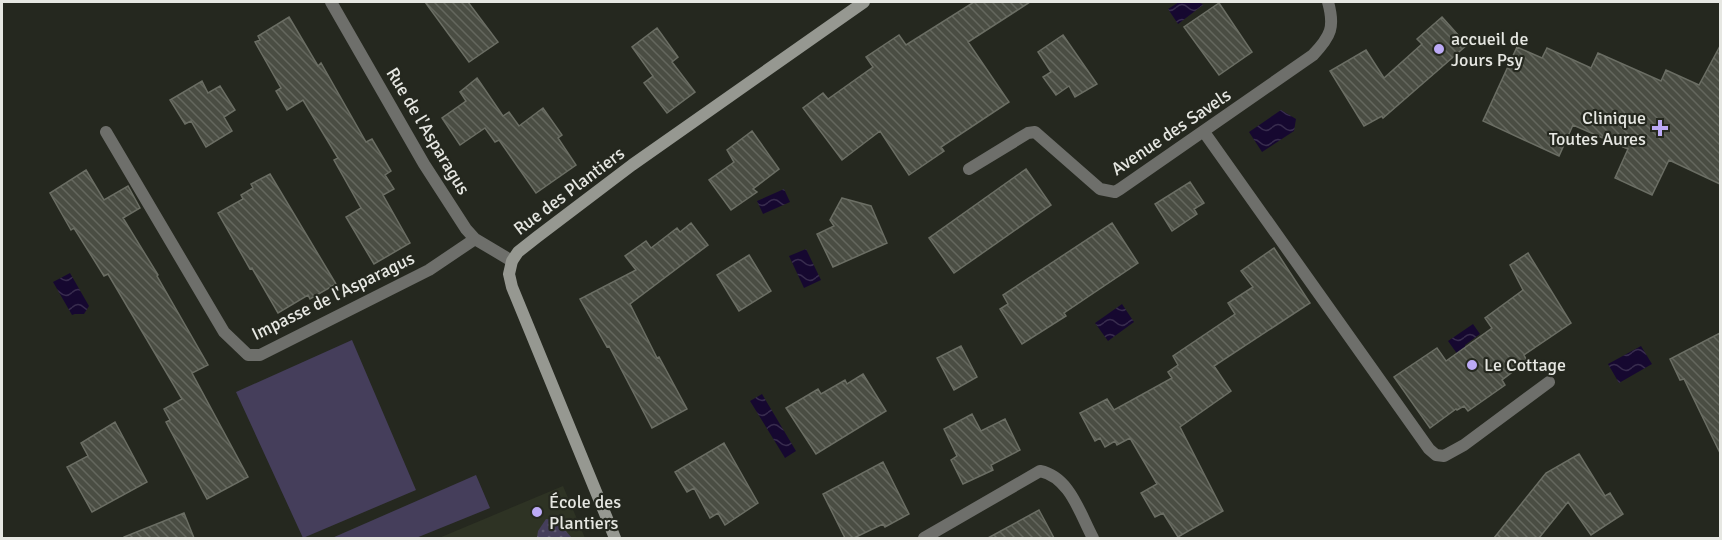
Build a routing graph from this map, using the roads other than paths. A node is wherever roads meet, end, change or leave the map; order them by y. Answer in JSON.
{"nodes":[{"id":1,"x":331,"y":2,"type":"edge"},
{"id":2,"x":864,"y":2,"type":"edge"},
{"id":3,"x":1328,"y":2,"type":"edge"},
{"id":4,"x":106,"y":132,"type":"dead end"},
{"id":5,"x":1204,"y":132,"type":"junction"},
{"id":6,"x":969,"y":169,"type":"dead end"},
{"id":7,"x":475,"y":239,"type":"junction"},
{"id":8,"x":512,"y":261,"type":"junction"},
{"id":9,"x":1549,"y":382,"type":"dead end"},
{"id":10,"x":615,"y":538,"type":"edge"},
{"id":11,"x":924,"y":538,"type":"edge"},
{"id":12,"x":1092,"y":538,"type":"edge"}],
"edges":[{"from":1,"to":7,"type":"street","name":"Rue de l'Asparagus"},
{"from":2,"to":8,"type":"street","name":"Rue des Plantiers"},
{"from":3,"to":5,"type":"street","name":"Avenue des Savels"},
{"from":4,"to":7,"type":"street","name":"Impasse de l'Asparagus"},
{"from":5,"to":6,"type":"street","name":"Avenue des Savels"},
{"from":5,"to":9,"type":"street"},
{"from":7,"to":8,"type":"street","name":"Rue de l'Asparagus"},
{"from":8,"to":10,"type":"street","name":"Rue des Plantiers"},
{"from":11,"to":12,"type":"street"}]}
